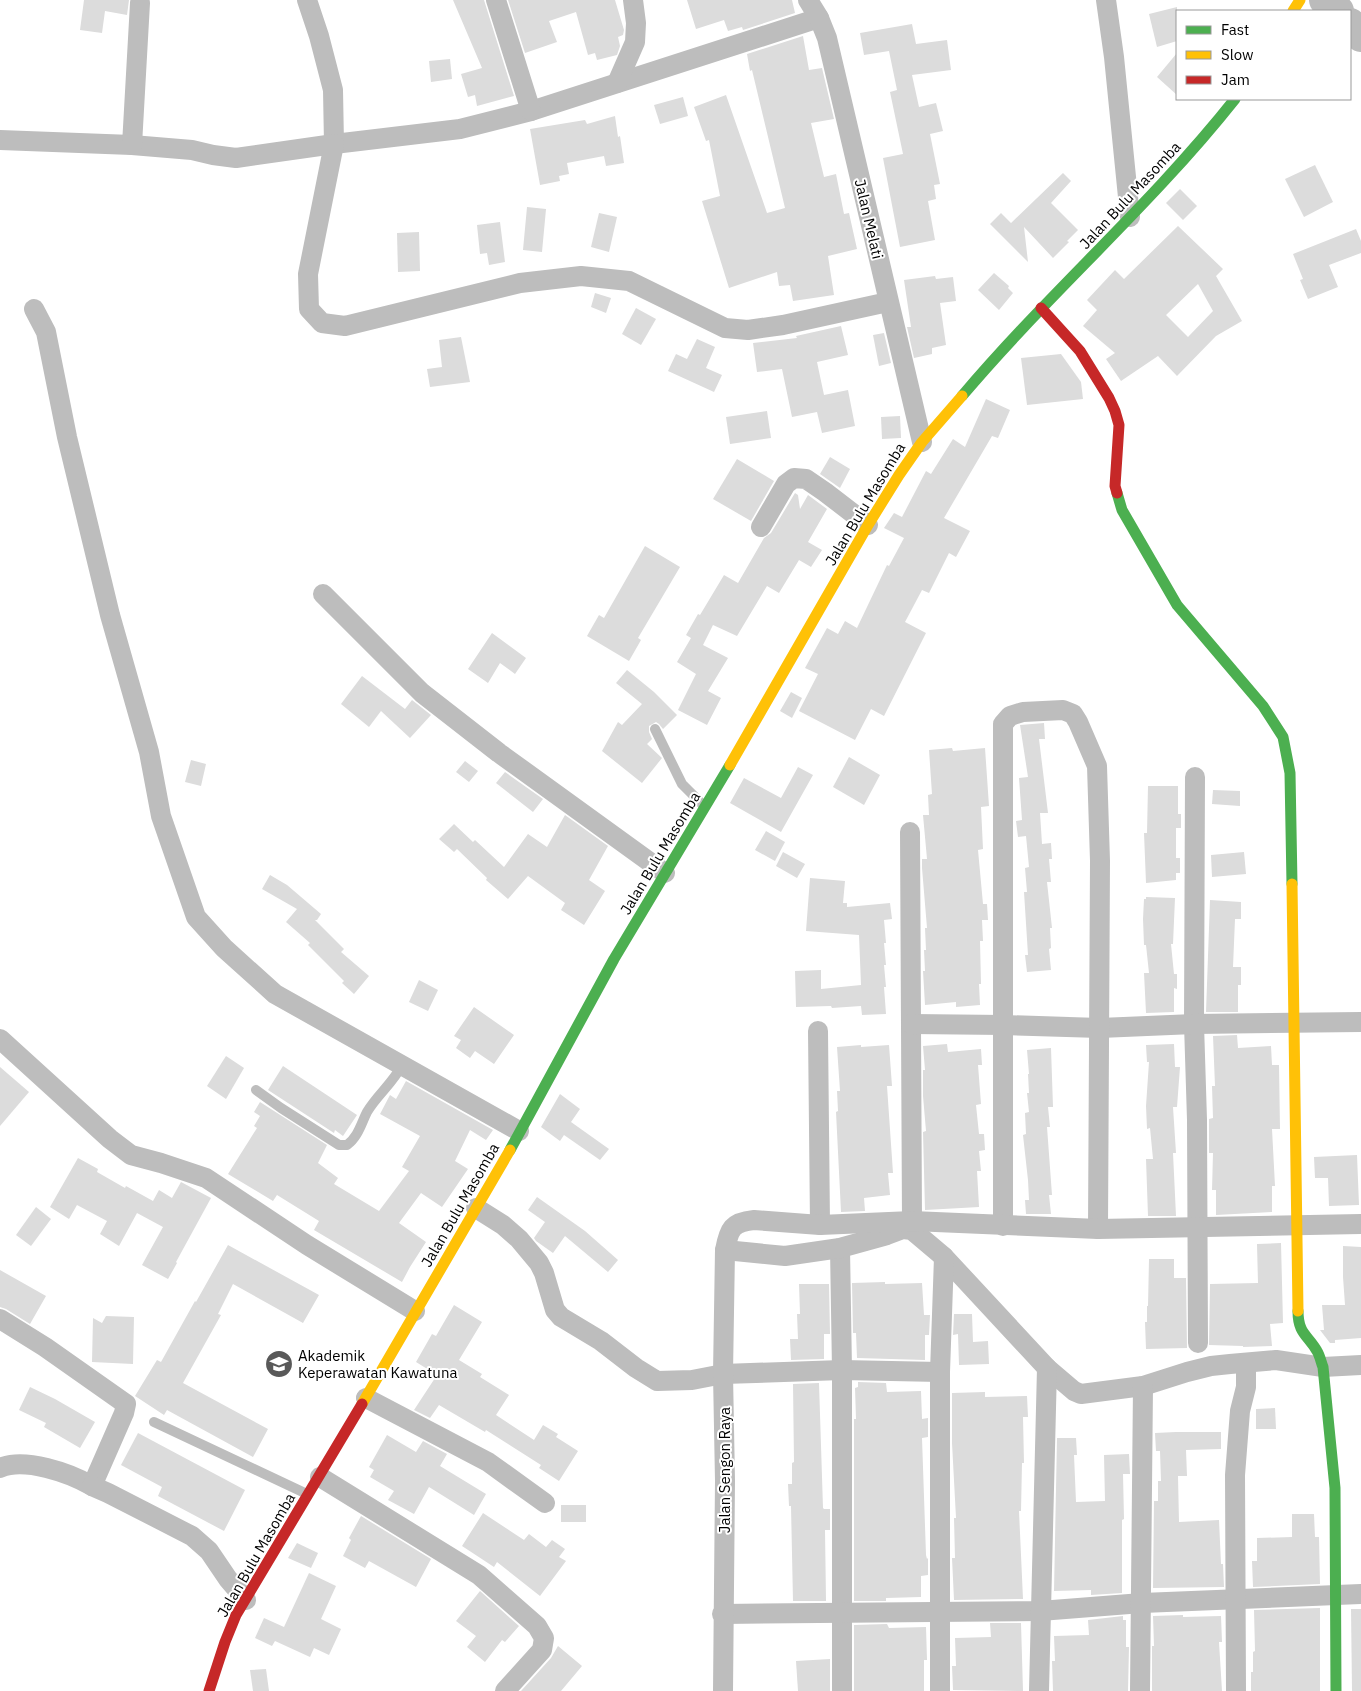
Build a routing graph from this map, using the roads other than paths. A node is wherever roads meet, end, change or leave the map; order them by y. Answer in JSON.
{"nodes":[{"id":1,"x":307,"y":0,"type":"edge"},
{"id":2,"x":496,"y":0,"type":"edge"},
{"id":3,"x":633,"y":0,"type":"edge"},
{"id":4,"x":808,"y":0,"type":"edge"},
{"id":5,"x":1106,"y":0,"type":"edge"},
{"id":6,"x":140,"y":3,"type":"dead end"},
{"id":7,"x":818,"y":18,"type":"junction"},
{"id":8,"x":617,"y":82,"type":"junction"},
{"id":9,"x":1234,"y":100,"type":"edge"},
{"id":10,"x":531,"y":111,"type":"junction"},
{"id":11,"x":0,"y":140,"type":"edge"},
{"id":12,"x":334,"y":144,"type":"junction"},
{"id":13,"x":132,"y":145,"type":"junction"},
{"id":14,"x":1130,"y":217,"type":"junction"},
{"id":15,"x":888,"y":302,"type":"junction"},
{"id":16,"x":1040,"y":308,"type":"junction"},
{"id":17,"x":34,"y":309,"type":"dead end"},
{"id":18,"x":922,"y":442,"type":"junction"},
{"id":19,"x":868,"y":525,"type":"junction"},
{"id":20,"x":761,"y":527,"type":"dead end"},
{"id":21,"x":323,"y":594,"type":"dead end"},
{"id":22,"x":655,"y":729,"type":"dead end"},
{"id":23,"x":1195,"y":777,"type":"dead end"},
{"id":24,"x":704,"y":807,"type":"junction"},
{"id":25,"x":910,"y":832,"type":"dead end"},
{"id":26,"x":665,"y":873,"type":"junction"},
{"id":27,"x":1361,"y":1022,"type":"edge"},
{"id":28,"x":911,"y":1024,"type":"junction"},
{"id":29,"x":1194,"y":1024,"type":"junction"},
{"id":30,"x":1294,"y":1024,"type":"junction"},
{"id":31,"x":1004,"y":1025,"type":"junction"},
{"id":32,"x":1100,"y":1028,"type":"junction"},
{"id":33,"x":818,"y":1032,"type":"dead end"},
{"id":34,"x":0,"y":1039,"type":"edge"},
{"id":35,"x":402,"y":1065,"type":"junction"},
{"id":36,"x":256,"y":1090,"type":"dead end"},
{"id":37,"x":519,"y":1131,"type":"junction"},
{"id":38,"x":476,"y":1208,"type":"junction"},
{"id":39,"x":912,"y":1221,"type":"junction"},
{"id":40,"x":820,"y":1224,"type":"junction"},
{"id":41,"x":1361,"y":1224,"type":"edge"},
{"id":42,"x":1295,"y":1225,"type":"junction"},
{"id":43,"x":1003,"y":1226,"type":"junction"},
{"id":44,"x":1197,"y":1228,"type":"junction"},
{"id":45,"x":1098,"y":1229,"type":"junction"},
{"id":46,"x":840,"y":1248,"type":"junction"},
{"id":47,"x":725,"y":1250,"type":"junction"},
{"id":48,"x":944,"y":1257,"type":"junction"},
{"id":49,"x":415,"y":1311,"type":"junction"},
{"id":50,"x":0,"y":1319,"type":"edge"},
{"id":51,"x":1198,"y":1343,"type":"dead end"},
{"id":52,"x":1246,"y":1363,"type":"junction"},
{"id":53,"x":1361,"y":1365,"type":"edge"},
{"id":54,"x":1324,"y":1367,"type":"junction"},
{"id":55,"x":1047,"y":1368,"type":"junction"},
{"id":56,"x":842,"y":1370,"type":"junction"},
{"id":57,"x":940,"y":1372,"type":"junction"},
{"id":58,"x":723,"y":1374,"type":"junction"},
{"id":59,"x":1143,"y":1386,"type":"junction"},
{"id":60,"x":366,"y":1398,"type":"junction"},
{"id":61,"x":154,"y":1422,"type":"dead end"},
{"id":62,"x":0,"y":1468,"type":"edge"},
{"id":63,"x":320,"y":1477,"type":"junction"},
{"id":64,"x":92,"y":1486,"type":"junction"},
{"id":65,"x":308,"y":1494,"type":"junction"},
{"id":66,"x":545,"y":1503,"type":"dead end"},
{"id":67,"x":1361,"y":1594,"type":"edge"},
{"id":68,"x":1336,"y":1595,"type":"junction"},
{"id":69,"x":1235,"y":1599,"type":"junction"},
{"id":70,"x":246,"y":1600,"type":"junction"},
{"id":71,"x":1142,"y":1603,"type":"junction"},
{"id":72,"x":1040,"y":1611,"type":"junction"},
{"id":73,"x":843,"y":1612,"type":"junction"},
{"id":74,"x":940,"y":1613,"type":"junction"},
{"id":75,"x":722,"y":1614,"type":"junction"},
{"id":76,"x":209,"y":1691,"type":"edge"},
{"id":77,"x":505,"y":1691,"type":"edge"},
{"id":78,"x":723,"y":1691,"type":"edge"},
{"id":79,"x":842,"y":1691,"type":"edge"},
{"id":80,"x":940,"y":1691,"type":"edge"},
{"id":81,"x":1039,"y":1691,"type":"edge"},
{"id":82,"x":1140,"y":1691,"type":"edge"},
{"id":83,"x":1236,"y":1691,"type":"edge"},
{"id":84,"x":1336,"y":1691,"type":"edge"}],
"edges":[{"from":1,"to":12,"type":"street"},
{"from":2,"to":10,"type":"street"},
{"from":3,"to":8,"type":"street"},
{"from":4,"to":7,"type":"street","name":"Jalan Melati"},
{"from":5,"to":14,"type":"street"},
{"from":6,"to":13,"type":"street"},
{"from":7,"to":8,"type":"street"},
{"from":7,"to":15,"type":"street","name":"Jalan Melati"},
{"from":8,"to":10,"type":"street"},
{"from":9,"to":14,"type":"street","name":"Jalan Bulu Masomba"},
{"from":10,"to":12,"type":"street"},
{"from":11,"to":13,"type":"street"},
{"from":12,"to":13,"type":"street"},
{"from":12,"to":15,"type":"street"},
{"from":14,"to":16,"type":"street","name":"Jalan Bulu Masomba"},
{"from":15,"to":18,"type":"street","name":"Jalan Melati"},
{"from":16,"to":18,"type":"street","name":"Jalan Bulu Masomba"},
{"from":16,"to":30,"type":"street"},
{"from":17,"to":35,"type":"street"},
{"from":18,"to":19,"type":"street","name":"Jalan Bulu Masomba"},
{"from":19,"to":20,"type":"street"},
{"from":19,"to":24,"type":"street","name":"Jalan Bulu Masomba"},
{"from":21,"to":26,"type":"street"},
{"from":22,"to":24,"type":"lane"},
{"from":23,"to":29,"type":"street"},
{"from":24,"to":26,"type":"street","name":"Jalan Bulu Masomba"},
{"from":25,"to":28,"type":"street"},
{"from":26,"to":37,"type":"street","name":"Jalan Bulu Masomba"},
{"from":27,"to":30,"type":"street"},
{"from":28,"to":31,"type":"street"},
{"from":28,"to":39,"type":"street"},
{"from":29,"to":30,"type":"street"},
{"from":29,"to":32,"type":"street"},
{"from":29,"to":44,"type":"street"},
{"from":30,"to":42,"type":"street"},
{"from":31,"to":32,"type":"street"},
{"from":31,"to":32,"type":"street"},
{"from":31,"to":43,"type":"street"},
{"from":32,"to":45,"type":"street"},
{"from":33,"to":40,"type":"street"},
{"from":34,"to":49,"type":"street"},
{"from":35,"to":36,"type":"lane"},
{"from":35,"to":37,"type":"street"},
{"from":37,"to":38,"type":"street","name":"Jalan Bulu Masomba"},
{"from":38,"to":49,"type":"street","name":"Jalan Bulu Masomba"},
{"from":38,"to":58,"type":"street"},
{"from":39,"to":40,"type":"street","name":"Jalan Sengon Raya"},
{"from":39,"to":43,"type":"street","name":"Jalan Sengon Raya"},
{"from":40,"to":47,"type":"street","name":"Jalan Sengon Raya"},
{"from":41,"to":42,"type":"street","name":"Jalan Sengon Raya"},
{"from":42,"to":44,"type":"street","name":"Jalan Sengon Raya"},
{"from":42,"to":54,"type":"street"},
{"from":43,"to":45,"type":"street","name":"Jalan Sengon Raya"},
{"from":44,"to":45,"type":"street","name":"Jalan Sengon Raya"},
{"from":44,"to":51,"type":"street"},
{"from":46,"to":47,"type":"street"},
{"from":46,"to":48,"type":"street"},
{"from":46,"to":56,"type":"street"},
{"from":47,"to":58,"type":"street","name":"Jalan Sengon Raya"},
{"from":48,"to":55,"type":"street"},
{"from":48,"to":57,"type":"street"},
{"from":49,"to":60,"type":"street","name":"Jalan Bulu Masomba"},
{"from":50,"to":64,"type":"street"},
{"from":52,"to":54,"type":"street"},
{"from":52,"to":59,"type":"street"},
{"from":52,"to":69,"type":"street"},
{"from":53,"to":54,"type":"street"},
{"from":54,"to":68,"type":"street"},
{"from":55,"to":59,"type":"street"},
{"from":55,"to":72,"type":"street"},
{"from":56,"to":57,"type":"street"},
{"from":56,"to":58,"type":"street"},
{"from":56,"to":73,"type":"street"},
{"from":57,"to":74,"type":"street"},
{"from":58,"to":75,"type":"street","name":"Jalan Sengon Raya"},
{"from":59,"to":71,"type":"street"},
{"from":60,"to":63,"type":"street","name":"Jalan Bulu Masomba"},
{"from":60,"to":66,"type":"street"},
{"from":61,"to":65,"type":"lane"},
{"from":62,"to":64,"type":"street"},
{"from":63,"to":65,"type":"street","name":"Jalan Bulu Masomba"},
{"from":63,"to":77,"type":"street"},
{"from":64,"to":70,"type":"street"},
{"from":65,"to":70,"type":"street","name":"Jalan Bulu Masomba"},
{"from":67,"to":68,"type":"street"},
{"from":68,"to":69,"type":"street"},
{"from":68,"to":84,"type":"street"},
{"from":69,"to":71,"type":"street"},
{"from":69,"to":83,"type":"street"},
{"from":70,"to":76,"type":"street","name":"Jalan Bulu Masomba"},
{"from":71,"to":72,"type":"street"},
{"from":71,"to":82,"type":"street"},
{"from":72,"to":74,"type":"street"},
{"from":72,"to":81,"type":"street"},
{"from":73,"to":74,"type":"street"},
{"from":73,"to":75,"type":"street"},
{"from":73,"to":79,"type":"street"},
{"from":74,"to":80,"type":"street"},
{"from":75,"to":78,"type":"street","name":"Jalan Sengon Raya"}]}
